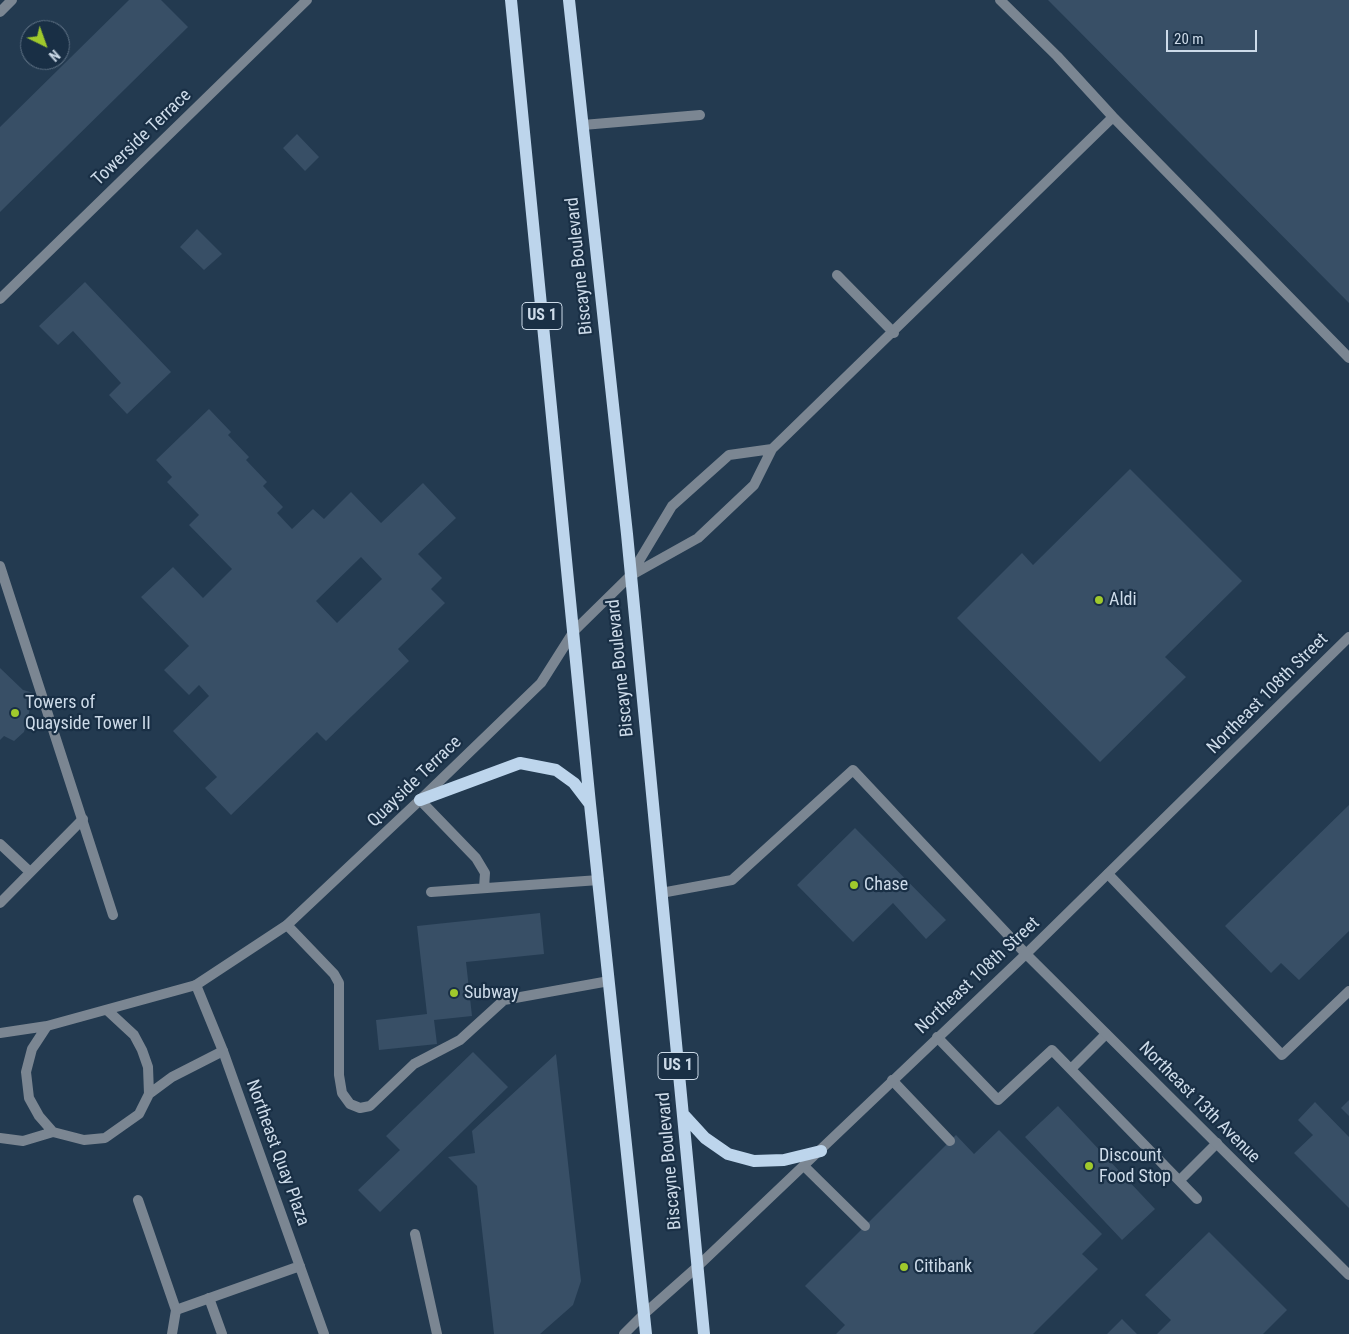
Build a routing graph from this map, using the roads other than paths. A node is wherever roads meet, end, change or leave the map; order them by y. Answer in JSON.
{"nodes":[{"id":1,"x":12,"y":0,"type":"edge"},
{"id":2,"x":307,"y":0,"type":"edge"},
{"id":3,"x":511,"y":0,"type":"edge"},
{"id":4,"x":569,"y":0,"type":"edge"},
{"id":5,"x":1000,"y":0,"type":"edge"},
{"id":6,"x":0,"y":12,"type":"edge"},
{"id":7,"x":700,"y":115,"type":"dead end"},
{"id":8,"x":1113,"y":117,"type":"junction"},
{"id":9,"x":583,"y":125,"type":"junction"},
{"id":10,"x":837,"y":275,"type":"dead end"},
{"id":11,"x":0,"y":299,"type":"edge"},
{"id":12,"x":894,"y":332,"type":"junction"},
{"id":13,"x":1349,"y":358,"type":"edge"},
{"id":14,"x":772,"y":449,"type":"junction"},
{"id":15,"x":0,"y":566,"type":"edge"},
{"id":16,"x":630,"y":576,"type":"junction"},
{"id":17,"x":574,"y":632,"type":"junction"},
{"id":18,"x":1349,"y":637,"type":"edge"},
{"id":19,"x":420,"y":800,"type":"junction"},
{"id":20,"x":590,"y":804,"type":"junction"},
{"id":21,"x":83,"y":819,"type":"junction"},
{"id":22,"x":0,"y":844,"type":"edge"},
{"id":23,"x":30,"y":872,"type":"junction"},
{"id":24,"x":1108,"y":874,"type":"junction"},
{"id":25,"x":599,"y":880,"type":"junction"},
{"id":26,"x":484,"y":888,"type":"junction"},
{"id":27,"x":431,"y":892,"type":"dead end"},
{"id":28,"x":661,"y":893,"type":"junction"},
{"id":29,"x":0,"y":903,"type":"edge"},
{"id":30,"x":113,"y":915,"type":"dead end"},
{"id":31,"x":287,"y":925,"type":"junction"},
{"id":32,"x":1026,"y":954,"type":"junction"},
{"id":33,"x":609,"y":981,"type":"junction"},
{"id":34,"x":196,"y":985,"type":"junction"},
{"id":35,"x":1349,"y":990,"type":"edge"},
{"id":36,"x":107,"y":1010,"type":"junction"},
{"id":37,"x":47,"y":1026,"type":"junction"},
{"id":38,"x":0,"y":1033,"type":"edge"},
{"id":39,"x":1106,"y":1034,"type":"junction"},
{"id":40,"x":937,"y":1037,"type":"junction"},
{"id":41,"x":224,"y":1051,"type":"junction"},
{"id":42,"x":1071,"y":1069,"type":"junction"},
{"id":43,"x":892,"y":1080,"type":"junction"},
{"id":44,"x":149,"y":1094,"type":"junction"},
{"id":45,"x":683,"y":1114,"type":"junction"},
{"id":46,"x":54,"y":1132,"type":"junction"},
{"id":47,"x":0,"y":1138,"type":"edge"},
{"id":48,"x":950,"y":1141,"type":"dead end"},
{"id":49,"x":1217,"y":1143,"type":"junction"},
{"id":50,"x":821,"y":1150,"type":"junction"},
{"id":51,"x":804,"y":1166,"type":"junction"},
{"id":52,"x":1180,"y":1180,"type":"junction"},
{"id":53,"x":1197,"y":1199,"type":"dead end"},
{"id":54,"x":138,"y":1200,"type":"dead end"},
{"id":55,"x":865,"y":1226,"type":"dead end"},
{"id":56,"x":416,"y":1234,"type":"dead end"},
{"id":57,"x":300,"y":1266,"type":"junction"},
{"id":58,"x":697,"y":1267,"type":"junction"},
{"id":59,"x":1349,"y":1275,"type":"edge"},
{"id":60,"x":209,"y":1298,"type":"junction"},
{"id":61,"x":176,"y":1310,"type":"junction"},
{"id":62,"x":644,"y":1314,"type":"junction"},
{"id":63,"x":172,"y":1334,"type":"edge"},
{"id":64,"x":222,"y":1334,"type":"edge"},
{"id":65,"x":324,"y":1334,"type":"edge"},
{"id":66,"x":437,"y":1334,"type":"edge"},
{"id":67,"x":624,"y":1334,"type":"edge"},
{"id":68,"x":646,"y":1334,"type":"edge"},
{"id":69,"x":704,"y":1334,"type":"edge"}],
"edges":[{"from":1,"to":6,"type":"street"},
{"from":2,"to":11,"type":"street","name":"Towerside Terrace"},
{"from":3,"to":17,"type":"main road","number":"US 1"},
{"from":4,"to":9,"type":"main road","name":"Biscayne Boulevard","number":"US 1"},
{"from":5,"to":8,"type":"street"},
{"from":7,"to":9,"type":"street"},
{"from":8,"to":12,"type":"street"},
{"from":8,"to":13,"type":"street"},
{"from":9,"to":16,"type":"main road","name":"Biscayne Boulevard","number":"US 1"},
{"from":10,"to":12,"type":"street"},
{"from":12,"to":14,"type":"street"},
{"from":14,"to":16,"type":"street"},
{"from":14,"to":16,"type":"street"},
{"from":15,"to":21,"type":"street"},
{"from":16,"to":17,"type":"street","name":"Quayside Terrace"},
{"from":16,"to":28,"type":"main road","name":"Biscayne Boulevard","number":"US 1"},
{"from":17,"to":19,"type":"street","name":"Quayside Terrace"},
{"from":17,"to":20,"type":"main road","number":"US 1"},
{"from":18,"to":24,"type":"street","name":"Northeast 108th Street"},
{"from":19,"to":20,"type":"main road"},
{"from":19,"to":26,"type":"street"},
{"from":19,"to":31,"type":"street","name":"Quayside Terrace"},
{"from":20,"to":25,"type":"main road","number":"US 1"},
{"from":21,"to":23,"type":"street"},
{"from":21,"to":30,"type":"street"},
{"from":22,"to":23,"type":"street"},
{"from":23,"to":29,"type":"street"},
{"from":24,"to":32,"type":"street","name":"Northeast 108th Street"},
{"from":24,"to":35,"type":"street"},
{"from":25,"to":26,"type":"street"},
{"from":25,"to":33,"type":"main road","number":"US 1"},
{"from":26,"to":27,"type":"street"},
{"from":28,"to":32,"type":"street","name":"Northeast 13th Avenue"},
{"from":28,"to":45,"type":"main road","name":"Biscayne Boulevard","number":"US 1"},
{"from":31,"to":33,"type":"street"},
{"from":31,"to":34,"type":"street","name":"Quayside Terrace"},
{"from":32,"to":39,"type":"street","name":"Northeast 13th Avenue"},
{"from":32,"to":40,"type":"street","name":"Northeast 108th Street"},
{"from":33,"to":62,"type":"main road","number":"US 1"},
{"from":34,"to":36,"type":"street","name":"Quayside Terrace"},
{"from":34,"to":41,"type":"street","name":"Northeast Quay Plaza"},
{"from":36,"to":37,"type":"street"},
{"from":36,"to":44,"type":"street"},
{"from":37,"to":38,"type":"street"},
{"from":37,"to":46,"type":"street"},
{"from":39,"to":42,"type":"street"},
{"from":39,"to":49,"type":"street","name":"Northeast 13th Avenue"},
{"from":40,"to":42,"type":"street"},
{"from":40,"to":43,"type":"street","name":"Northeast 108th Street"},
{"from":41,"to":44,"type":"street"},
{"from":41,"to":57,"type":"street","name":"Northeast Quay Plaza"},
{"from":42,"to":52,"type":"street"},
{"from":43,"to":48,"type":"street"},
{"from":43,"to":50,"type":"street","name":"Northeast 108th Street"},
{"from":44,"to":46,"type":"street"},
{"from":45,"to":50,"type":"main road"},
{"from":45,"to":58,"type":"main road","name":"Biscayne Boulevard","number":"US 1"},
{"from":46,"to":47,"type":"street"},
{"from":49,"to":52,"type":"street"},
{"from":49,"to":59,"type":"street","name":"Northeast 13th Avenue"},
{"from":50,"to":51,"type":"street","name":"Northeast 108th Street"},
{"from":51,"to":55,"type":"street"},
{"from":51,"to":58,"type":"street","name":"Northeast 108th Street"},
{"from":52,"to":53,"type":"street"},
{"from":54,"to":61,"type":"street"},
{"from":56,"to":66,"type":"street"},
{"from":57,"to":60,"type":"street"},
{"from":57,"to":65,"type":"street","name":"Northeast Quay Plaza"},
{"from":58,"to":62,"type":"street","name":"Northeast 108th Street"},
{"from":58,"to":69,"type":"main road","name":"Biscayne Boulevard","number":"US 1"},
{"from":60,"to":61,"type":"street"},
{"from":60,"to":64,"type":"street"},
{"from":61,"to":63,"type":"street"},
{"from":62,"to":67,"type":"street","name":"Northeast 108th Street"},
{"from":62,"to":68,"type":"main road","number":"US 1"}]}
